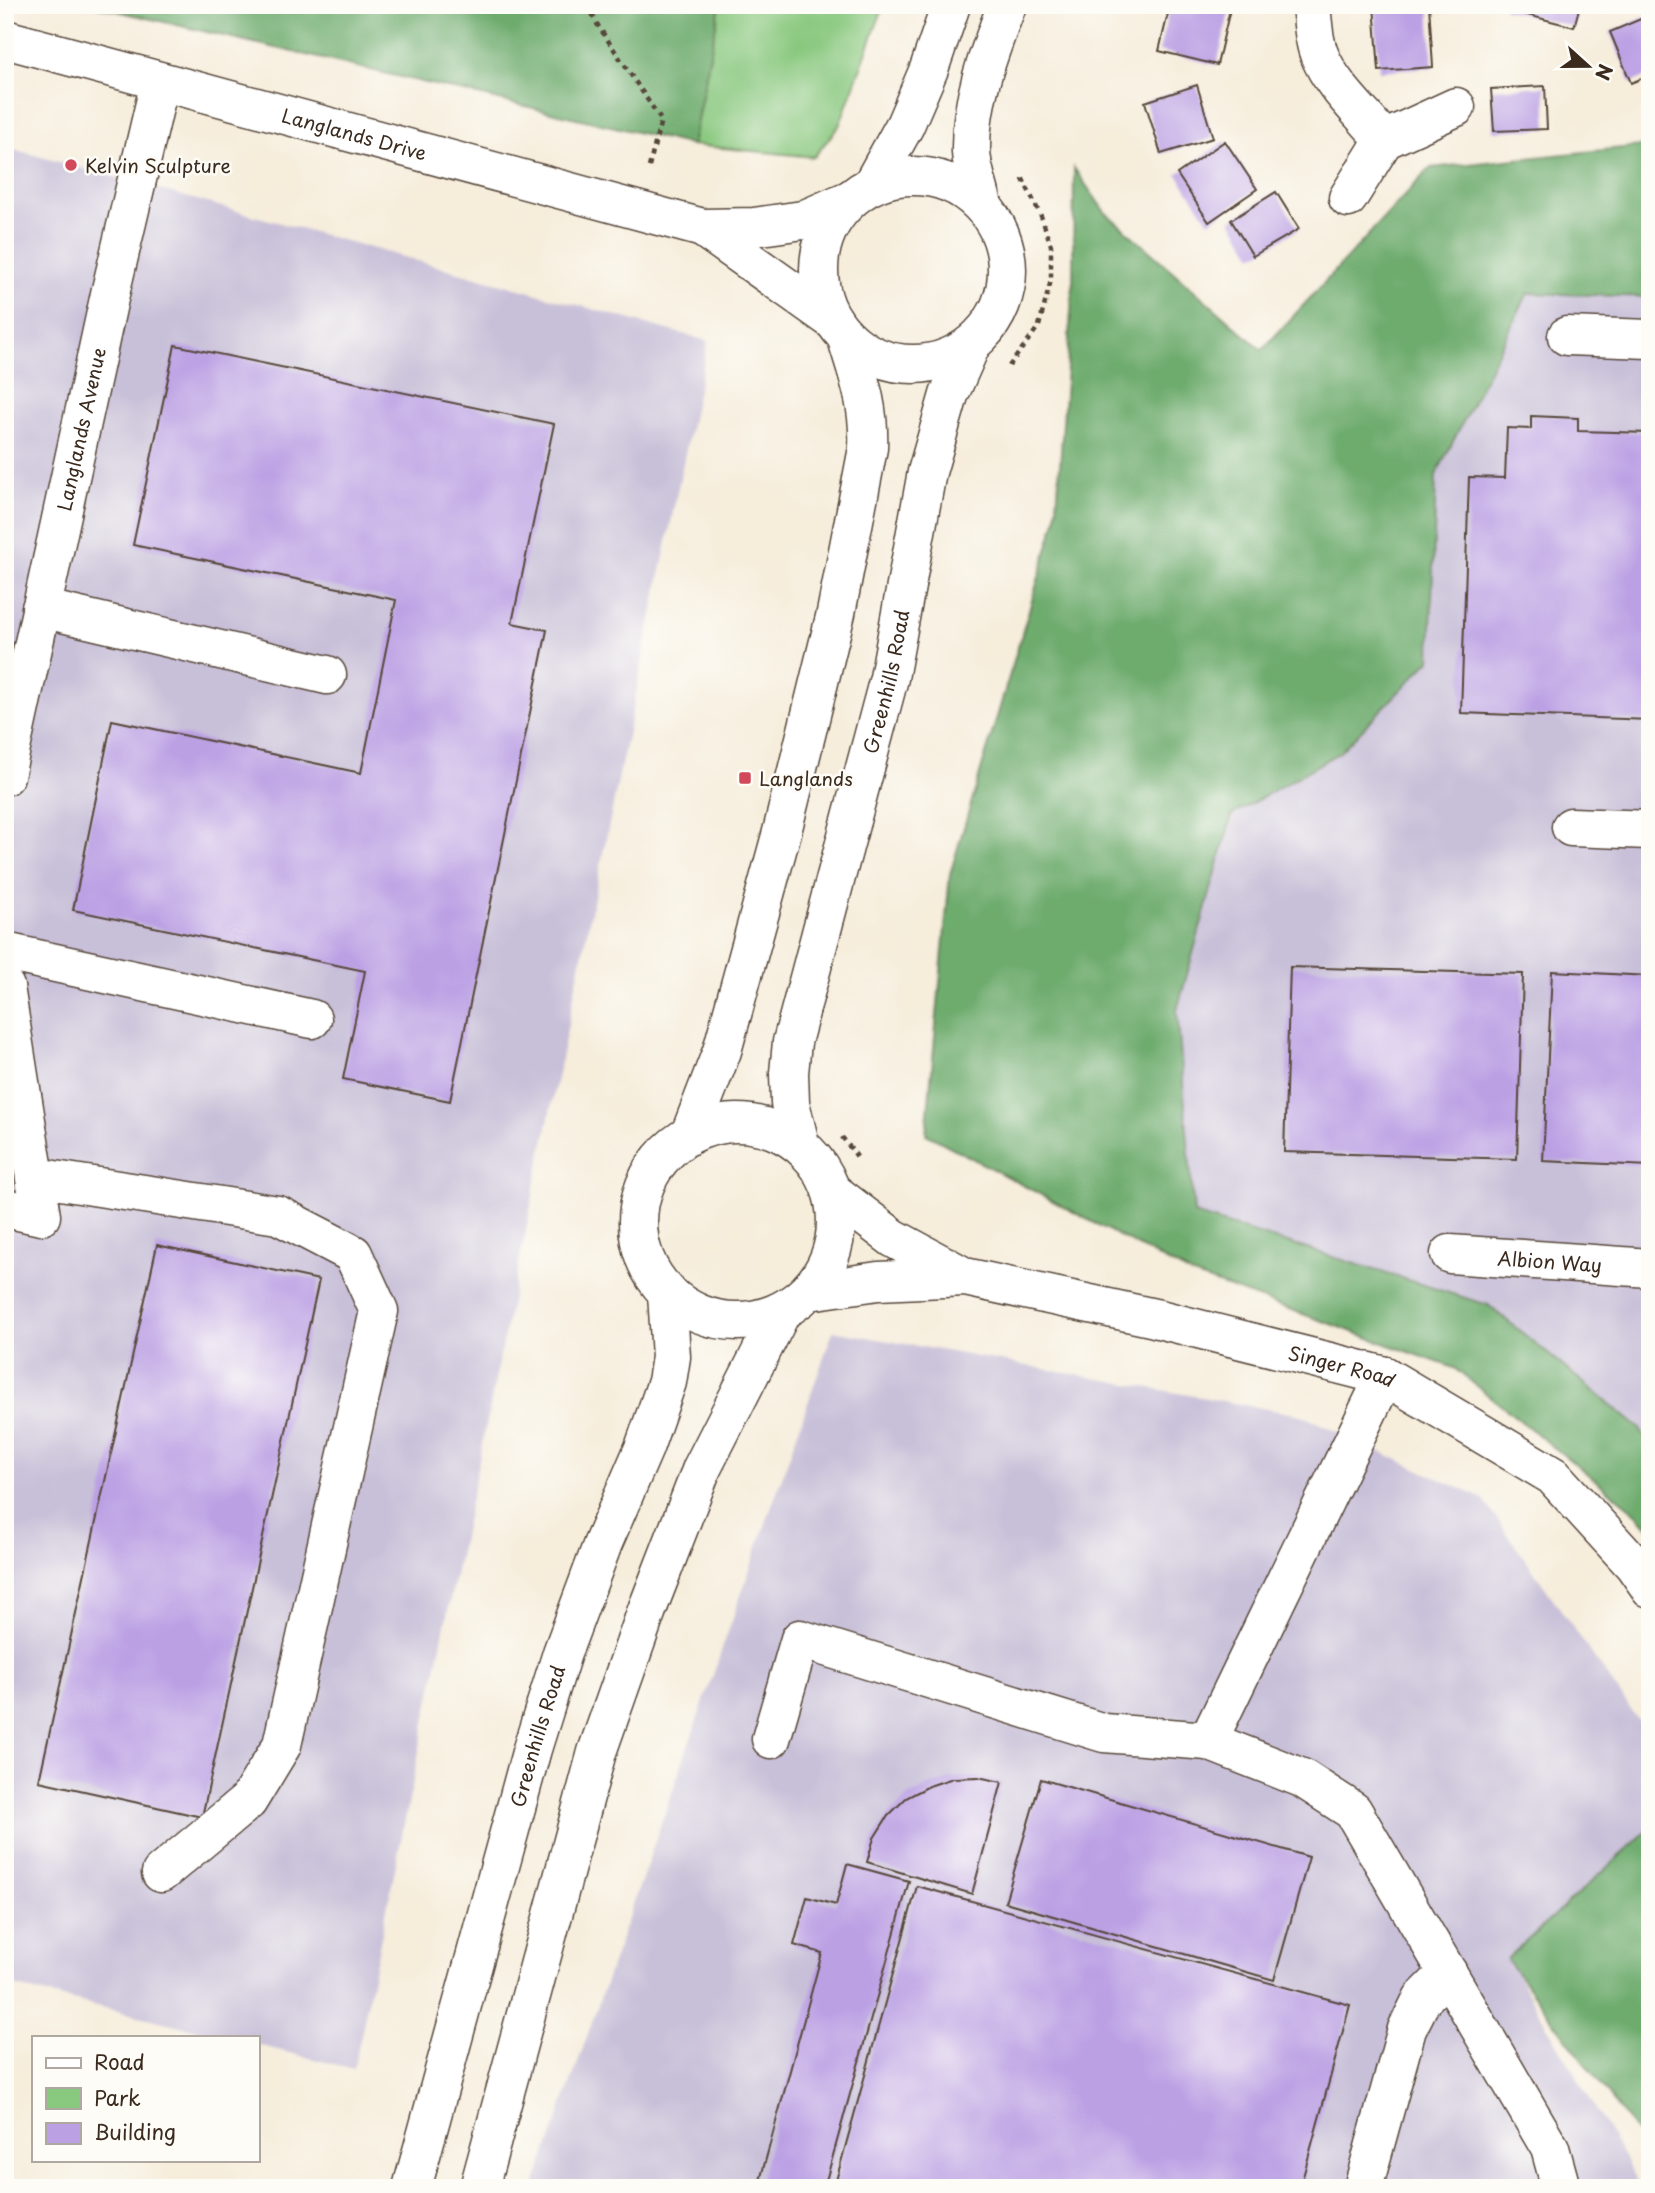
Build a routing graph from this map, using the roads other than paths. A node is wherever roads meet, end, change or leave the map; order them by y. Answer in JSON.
{"nodes":[{"id":1,"x":951,"y":5,"type":"edge"},
{"id":2,"x":1007,"y":5,"type":"edge"},
{"id":3,"x":1311,"y":5,"type":"edge"},
{"id":4,"x":5,"y":39,"type":"edge"},
{"id":5,"x":160,"y":82,"type":"junction"},
{"id":6,"x":1456,"y":107,"type":"dead end"},
{"id":7,"x":1384,"y":140,"type":"junction"},
{"id":8,"x":861,"y":192,"type":"junction"},
{"id":9,"x":1348,"y":198,"type":"dead end"},
{"id":10,"x":983,"y":205,"type":"junction"},
{"id":11,"x":703,"y":228,"type":"junction"},
{"id":12,"x":841,"y":330,"type":"junction"},
{"id":13,"x":1567,"y":336,"type":"dead end"},
{"id":14,"x":1650,"y":339,"type":"edge"},
{"id":15,"x":971,"y":345,"type":"junction"},
{"id":16,"x":41,"y":608,"type":"junction"},
{"id":17,"x":327,"y":675,"type":"dead end"},
{"id":18,"x":5,"y":776,"type":"edge"},
{"id":19,"x":1571,"y":827,"type":"dead end"},
{"id":20,"x":1650,"y":830,"type":"edge"},
{"id":21,"x":5,"y":952,"type":"edge"},
{"id":22,"x":5,"y":987,"type":"edge"},
{"id":23,"x":312,"y":1019,"type":"dead end"},
{"id":24,"x":690,"y":1134,"type":"junction"},
{"id":25,"x":800,"y":1144,"type":"junction"},
{"id":26,"x":35,"y":1177,"type":"junction"},
{"id":27,"x":833,"y":1192,"type":"junction"},
{"id":28,"x":23,"y":1212,"type":"edge"},
{"id":29,"x":1450,"y":1254,"type":"dead end"},
{"id":30,"x":1650,"y":1268,"type":"edge"},
{"id":31,"x":965,"y":1277,"type":"junction"},
{"id":32,"x":667,"y":1293,"type":"junction"},
{"id":33,"x":795,"y":1301,"type":"junction"},
{"id":34,"x":1385,"y":1376,"type":"junction"},
{"id":35,"x":1644,"y":1567,"type":"edge"},
{"id":36,"x":771,"y":1739,"type":"dead end"},
{"id":37,"x":1208,"y":1741,"type":"junction"},
{"id":38,"x":161,"y":1873,"type":"dead end"},
{"id":39,"x":1448,"y":1973,"type":"junction"},
{"id":40,"x":412,"y":2188,"type":"edge"},
{"id":41,"x":480,"y":2188,"type":"edge"},
{"id":42,"x":1363,"y":2188,"type":"edge"},
{"id":43,"x":1561,"y":2188,"type":"edge"}],
"edges":[{"from":1,"to":8,"type":"street"},
{"from":2,"to":10,"type":"street"},
{"from":3,"to":7,"type":"street"},
{"from":4,"to":5,"type":"street","name":"Langlands Drive"},
{"from":5,"to":11,"type":"street","name":"Langlands Drive"},
{"from":5,"to":16,"type":"street","name":"Langlands Avenue"},
{"from":6,"to":7,"type":"street"},
{"from":7,"to":9,"type":"street"},
{"from":8,"to":10,"type":"street"},
{"from":8,"to":11,"type":"street","name":"Langlands Drive"},
{"from":8,"to":12,"type":"street"},
{"from":10,"to":15,"type":"street"},
{"from":11,"to":12,"type":"street","name":"Langlands Drive"},
{"from":12,"to":15,"type":"street"},
{"from":12,"to":24,"type":"street"},
{"from":13,"to":14,"type":"street"},
{"from":15,"to":25,"type":"street","name":"Greenhills Road"},
{"from":16,"to":17,"type":"street"},
{"from":16,"to":18,"type":"street","name":"Langlands Avenue"},
{"from":19,"to":20,"type":"street"},
{"from":21,"to":23,"type":"street"},
{"from":22,"to":26,"type":"street"},
{"from":24,"to":25,"type":"street"},
{"from":24,"to":32,"type":"street"},
{"from":25,"to":27,"type":"street"},
{"from":26,"to":28,"type":"street"},
{"from":26,"to":38,"type":"street"},
{"from":27,"to":31,"type":"street","name":"Singer Road"},
{"from":27,"to":33,"type":"street"},
{"from":29,"to":30,"type":"street","name":"Albion Way"},
{"from":31,"to":33,"type":"street","name":"Singer Road"},
{"from":31,"to":34,"type":"street","name":"Singer Road"},
{"from":32,"to":33,"type":"street"},
{"from":32,"to":40,"type":"street","name":"Greenhills Road"},
{"from":33,"to":41,"type":"street"},
{"from":34,"to":35,"type":"street","name":"Singer Road"},
{"from":34,"to":37,"type":"street"},
{"from":36,"to":37,"type":"street"},
{"from":37,"to":39,"type":"street"},
{"from":39,"to":42,"type":"street"},
{"from":39,"to":43,"type":"street"}]}
